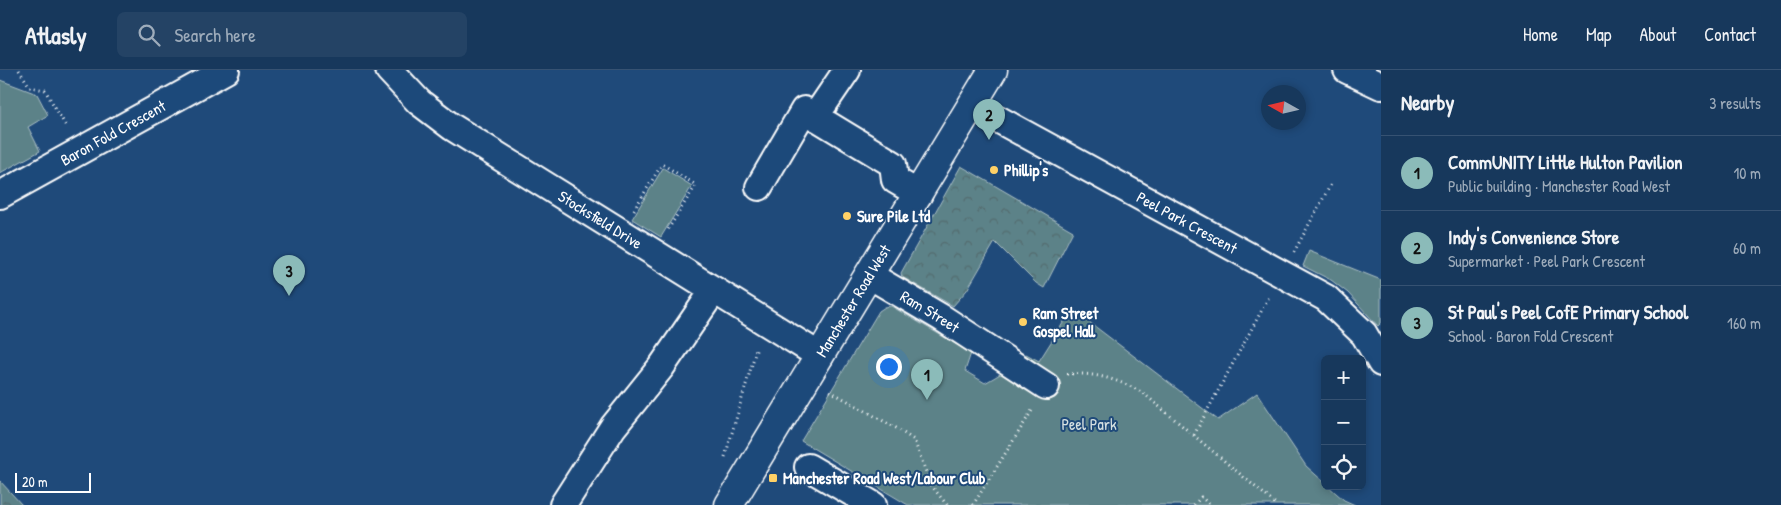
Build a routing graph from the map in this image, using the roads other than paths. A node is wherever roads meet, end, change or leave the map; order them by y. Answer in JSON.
{"nodes":[{"id":1,"x":226,"y":70,"type":"edge"},
{"id":2,"x":389,"y":70,"type":"edge"},
{"id":3,"x":846,"y":70,"type":"edge"},
{"id":4,"x":993,"y":70,"type":"edge"},
{"id":5,"x":1347,"y":70,"type":"edge"},
{"id":6,"x":1381,"y":86,"type":"edge"},
{"id":7,"x":972,"y":105,"type":"junction"},
{"id":8,"x":815,"y":117,"type":"junction"},
{"id":9,"x":759,"y":187,"type":"dead end"},
{"id":10,"x":919,"y":194,"type":"junction"},
{"id":11,"x":0,"y":195,"type":"edge"},
{"id":12,"x":869,"y":275,"type":"junction"},
{"id":13,"x":714,"y":290,"type":"junction"},
{"id":14,"x":1381,"y":363,"type":"edge"},
{"id":15,"x":813,"y":367,"type":"junction"},
{"id":16,"x":1046,"y":386,"type":"road end"},
{"id":17,"x":808,"y":467,"type":"dead end"},
{"id":18,"x":563,"y":505,"type":"edge"},
{"id":19,"x":729,"y":505,"type":"edge"},
{"id":20,"x":873,"y":505,"type":"edge"}],
"edges":[{"from":1,"to":11,"type":"street","name":"Baron Fold Crescent"},
{"from":2,"to":13,"type":"street","name":"Stocksfield Drive"},
{"from":3,"to":8,"type":"street"},
{"from":4,"to":7,"type":"main road","name":"Manchester Road West"},
{"from":5,"to":6,"type":"street"},
{"from":7,"to":10,"type":"main road","name":"Manchester Road West"},
{"from":7,"to":14,"type":"street","name":"Peel Park Crescent"},
{"from":8,"to":9,"type":"street"},
{"from":8,"to":10,"type":"street"},
{"from":10,"to":12,"type":"main road","name":"Manchester Road West"},
{"from":12,"to":15,"type":"main road","name":"Manchester Road West"},
{"from":12,"to":16,"type":"street","name":"Ram Street"},
{"from":13,"to":15,"type":"street","name":"Stocksfield Drive"},
{"from":13,"to":18,"type":"street"},
{"from":15,"to":19,"type":"main road","name":"Manchester Road West"},
{"from":17,"to":20,"type":"street"}]}
